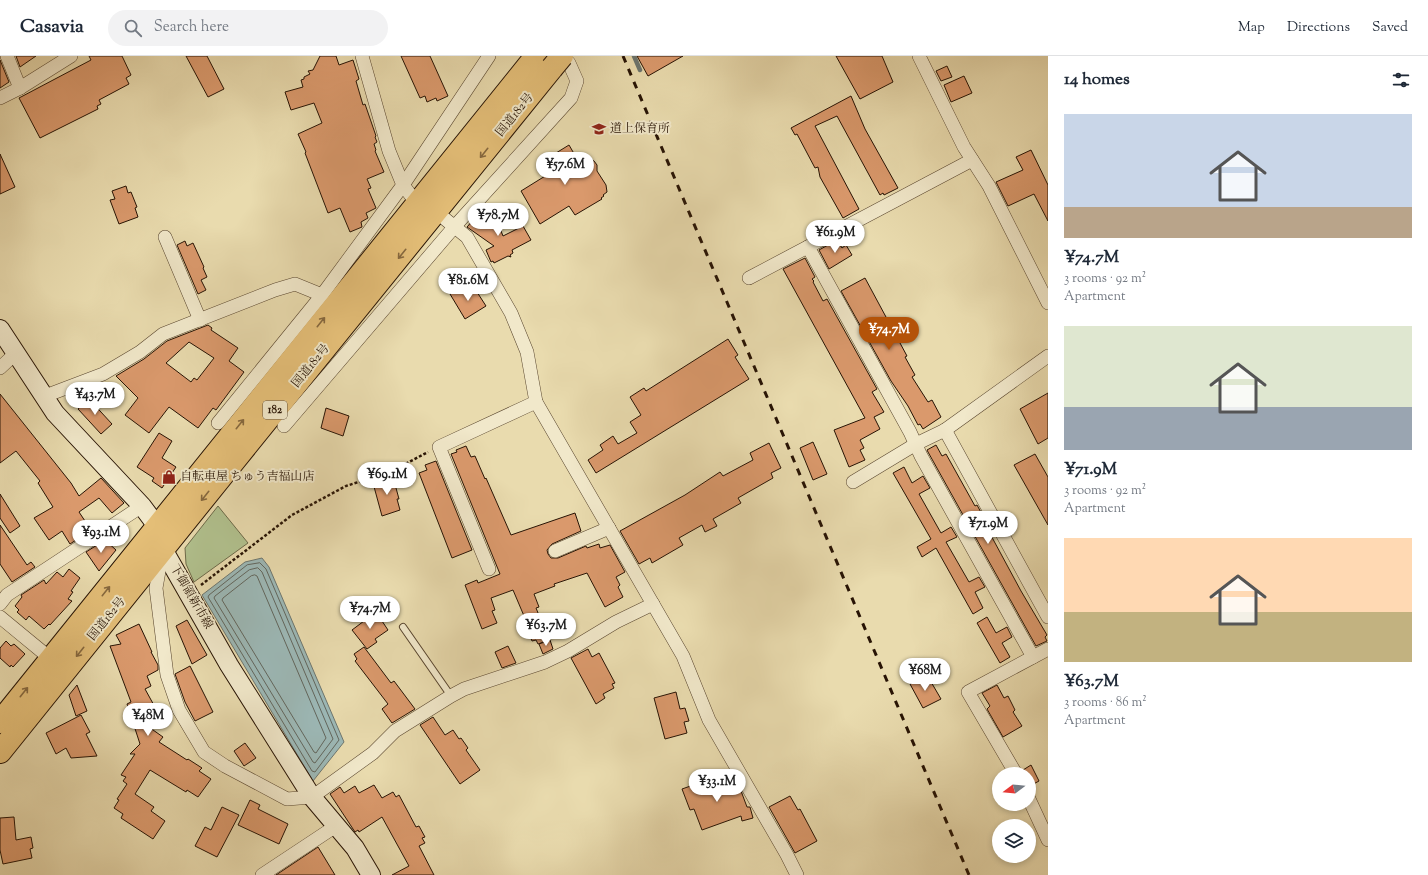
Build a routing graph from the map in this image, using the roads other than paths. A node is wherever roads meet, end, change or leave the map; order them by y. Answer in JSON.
{"nodes":[{"id":1,"x":7,"y":56,"type":"edge"},
{"id":2,"x":71,"y":56,"type":"edge"},
{"id":3,"x":362,"y":56,"type":"edge"},
{"id":4,"x":489,"y":56,"type":"edge"},
{"id":5,"x":919,"y":56,"type":"edge"},
{"id":6,"x":552,"y":59,"type":"edge"},
{"id":7,"x":20,"y":88,"type":"junction"},
{"id":8,"x":0,"y":98,"type":"edge"},
{"id":9,"x":972,"y":160,"type":"junction"},
{"id":10,"x":403,"y":185,"type":"junction"},
{"id":11,"x":412,"y":197,"type":"dead end"},
{"id":12,"x":450,"y":223,"type":"junction"},
{"id":13,"x":165,"y":237,"type":"dead end"},
{"id":14,"x":808,"y":247,"type":"junction"},
{"id":15,"x":749,"y":278,"type":"dead end"},
{"id":16,"x":322,"y":294,"type":"junction"},
{"id":17,"x":1048,"y":303,"type":"edge"},
{"id":18,"x":200,"y":320,"type":"junction"},
{"id":19,"x":0,"y":328,"type":"edge"},
{"id":20,"x":16,"y":353,"type":"junction"},
{"id":21,"x":1048,"y":356,"type":"edge"},
{"id":22,"x":0,"y":368,"type":"edge"},
{"id":23,"x":45,"y":396,"type":"junction"},
{"id":24,"x":536,"y":402,"type":"junction"},
{"id":25,"x":218,"y":423,"type":"joint"},
{"id":26,"x":284,"y":426,"type":"joint"},
{"id":27,"x":945,"y":430,"type":"junction"},
{"id":28,"x":916,"y":444,"type":"junction"},
{"id":29,"x":212,"y":458,"type":"junction"},
{"id":30,"x":234,"y":461,"type":"junction"},
{"id":31,"x":853,"y":482,"type":"dead end"},
{"id":32,"x":142,"y":506,"type":"junction"},
{"id":33,"x":158,"y":526,"type":"junction"},
{"id":34,"x":609,"y":528,"type":"junction"},
{"id":35,"x":163,"y":549,"type":"junction"},
{"id":36,"x":555,"y":551,"type":"dead end"},
{"id":37,"x":489,"y":569,"type":"dead end"},
{"id":38,"x":0,"y":604,"type":"edge"},
{"id":39,"x":653,"y":604,"type":"junction"},
{"id":40,"x":0,"y":617,"type":"edge"},
{"id":41,"x":1048,"y":617,"type":"edge"},
{"id":42,"x":402,"y":627,"type":"dead end"},
{"id":43,"x":1048,"y":649,"type":"edge"},
{"id":44,"x":1032,"y":658,"type":"junction"},
{"id":45,"x":51,"y":659,"type":"junction"},
{"id":46,"x":451,"y":696,"type":"junction"},
{"id":47,"x":0,"y":722,"type":"edge"},
{"id":48,"x":0,"y":752,"type":"edge"},
{"id":49,"x":1012,"y":767,"type":"edge"},
{"id":50,"x":312,"y":797,"type":"junction"},
{"id":51,"x":1035,"y":811,"type":"edge"},
{"id":52,"x":336,"y":826,"type":"junction"},
{"id":53,"x":1048,"y":840,"type":"edge"},
{"id":54,"x":262,"y":875,"type":"edge"},
{"id":55,"x":371,"y":875,"type":"edge"},
{"id":56,"x":797,"y":875,"type":"edge"}],
"edges":[{"from":1,"to":7,"type":"street"},
{"from":2,"to":7,"type":"street"},
{"from":3,"to":10,"type":"street"},
{"from":4,"to":10,"type":"street"},
{"from":5,"to":9,"type":"street"},
{"from":6,"to":12,"type":"street"},
{"from":29,"to":6,"type":"highway","name":"国道182号","number":"182","one_way":true},
{"from":6,"to":30,"type":"highway","name":"国道182号","number":"182","one_way":true},
{"from":7,"to":8,"type":"street"},
{"from":9,"to":14,"type":"street"},
{"from":9,"to":17,"type":"street"},
{"from":10,"to":11,"type":"street"},
{"from":10,"to":16,"type":"street"},
{"from":12,"to":24,"type":"street"},
{"from":12,"to":26,"type":"street"},
{"from":13,"to":18,"type":"street"},
{"from":14,"to":15,"type":"street"},
{"from":14,"to":28,"type":"street"},
{"from":16,"to":18,"type":"street"},
{"from":16,"to":25,"type":"street"},
{"from":18,"to":23,"type":"street"},
{"from":19,"to":20,"type":"main road","name":"下御領新市線"},
{"from":20,"to":22,"type":"street"},
{"from":20,"to":23,"type":"main road","name":"下御領新市線"},
{"from":21,"to":27,"type":"street"},
{"from":23,"to":32,"type":"main road","name":"下御領新市線"},
{"from":24,"to":34,"type":"street"},
{"from":24,"to":37,"type":"street"},
{"from":25,"to":29,"type":"highway"},
{"from":26,"to":30,"type":"highway"},
{"from":27,"to":28,"type":"street"},
{"from":27,"to":41,"type":"street"},
{"from":28,"to":31,"type":"street"},
{"from":28,"to":44,"type":"street"},
{"from":29,"to":33,"type":"highway","name":"国道182号","number":"182"},
{"from":30,"to":35,"type":"highway","name":"国道182号","number":"182","one_way":true},
{"from":32,"to":33,"type":"main road","name":"下御領新市線"},
{"from":32,"to":38,"type":"street"},
{"from":33,"to":35,"type":"main road","name":"下御領新市線"},
{"from":45,"to":33,"type":"highway","name":"国道182号","number":"182","one_way":true},
{"from":34,"to":36,"type":"street"},
{"from":34,"to":39,"type":"street"},
{"from":35,"to":48,"type":"highway","name":"国道182号","number":"182","one_way":true},
{"from":35,"to":50,"type":"main road","name":"下御領新市線"},
{"from":35,"to":50,"type":"street"},
{"from":39,"to":46,"type":"street"},
{"from":39,"to":56,"type":"street"},
{"from":40,"to":45,"type":"street"},
{"from":42,"to":46,"type":"lane"},
{"from":43,"to":44,"type":"street"},
{"from":44,"to":49,"type":"street"},
{"from":47,"to":45,"type":"highway","name":"国道182号","number":"182","one_way":true},
{"from":46,"to":50,"type":"street"},
{"from":50,"to":52,"type":"main road","name":"下御領新市線"},
{"from":51,"to":53,"type":"street"},
{"from":52,"to":54,"type":"street"},
{"from":52,"to":55,"type":"main road","name":"下御領新市線"}]}
